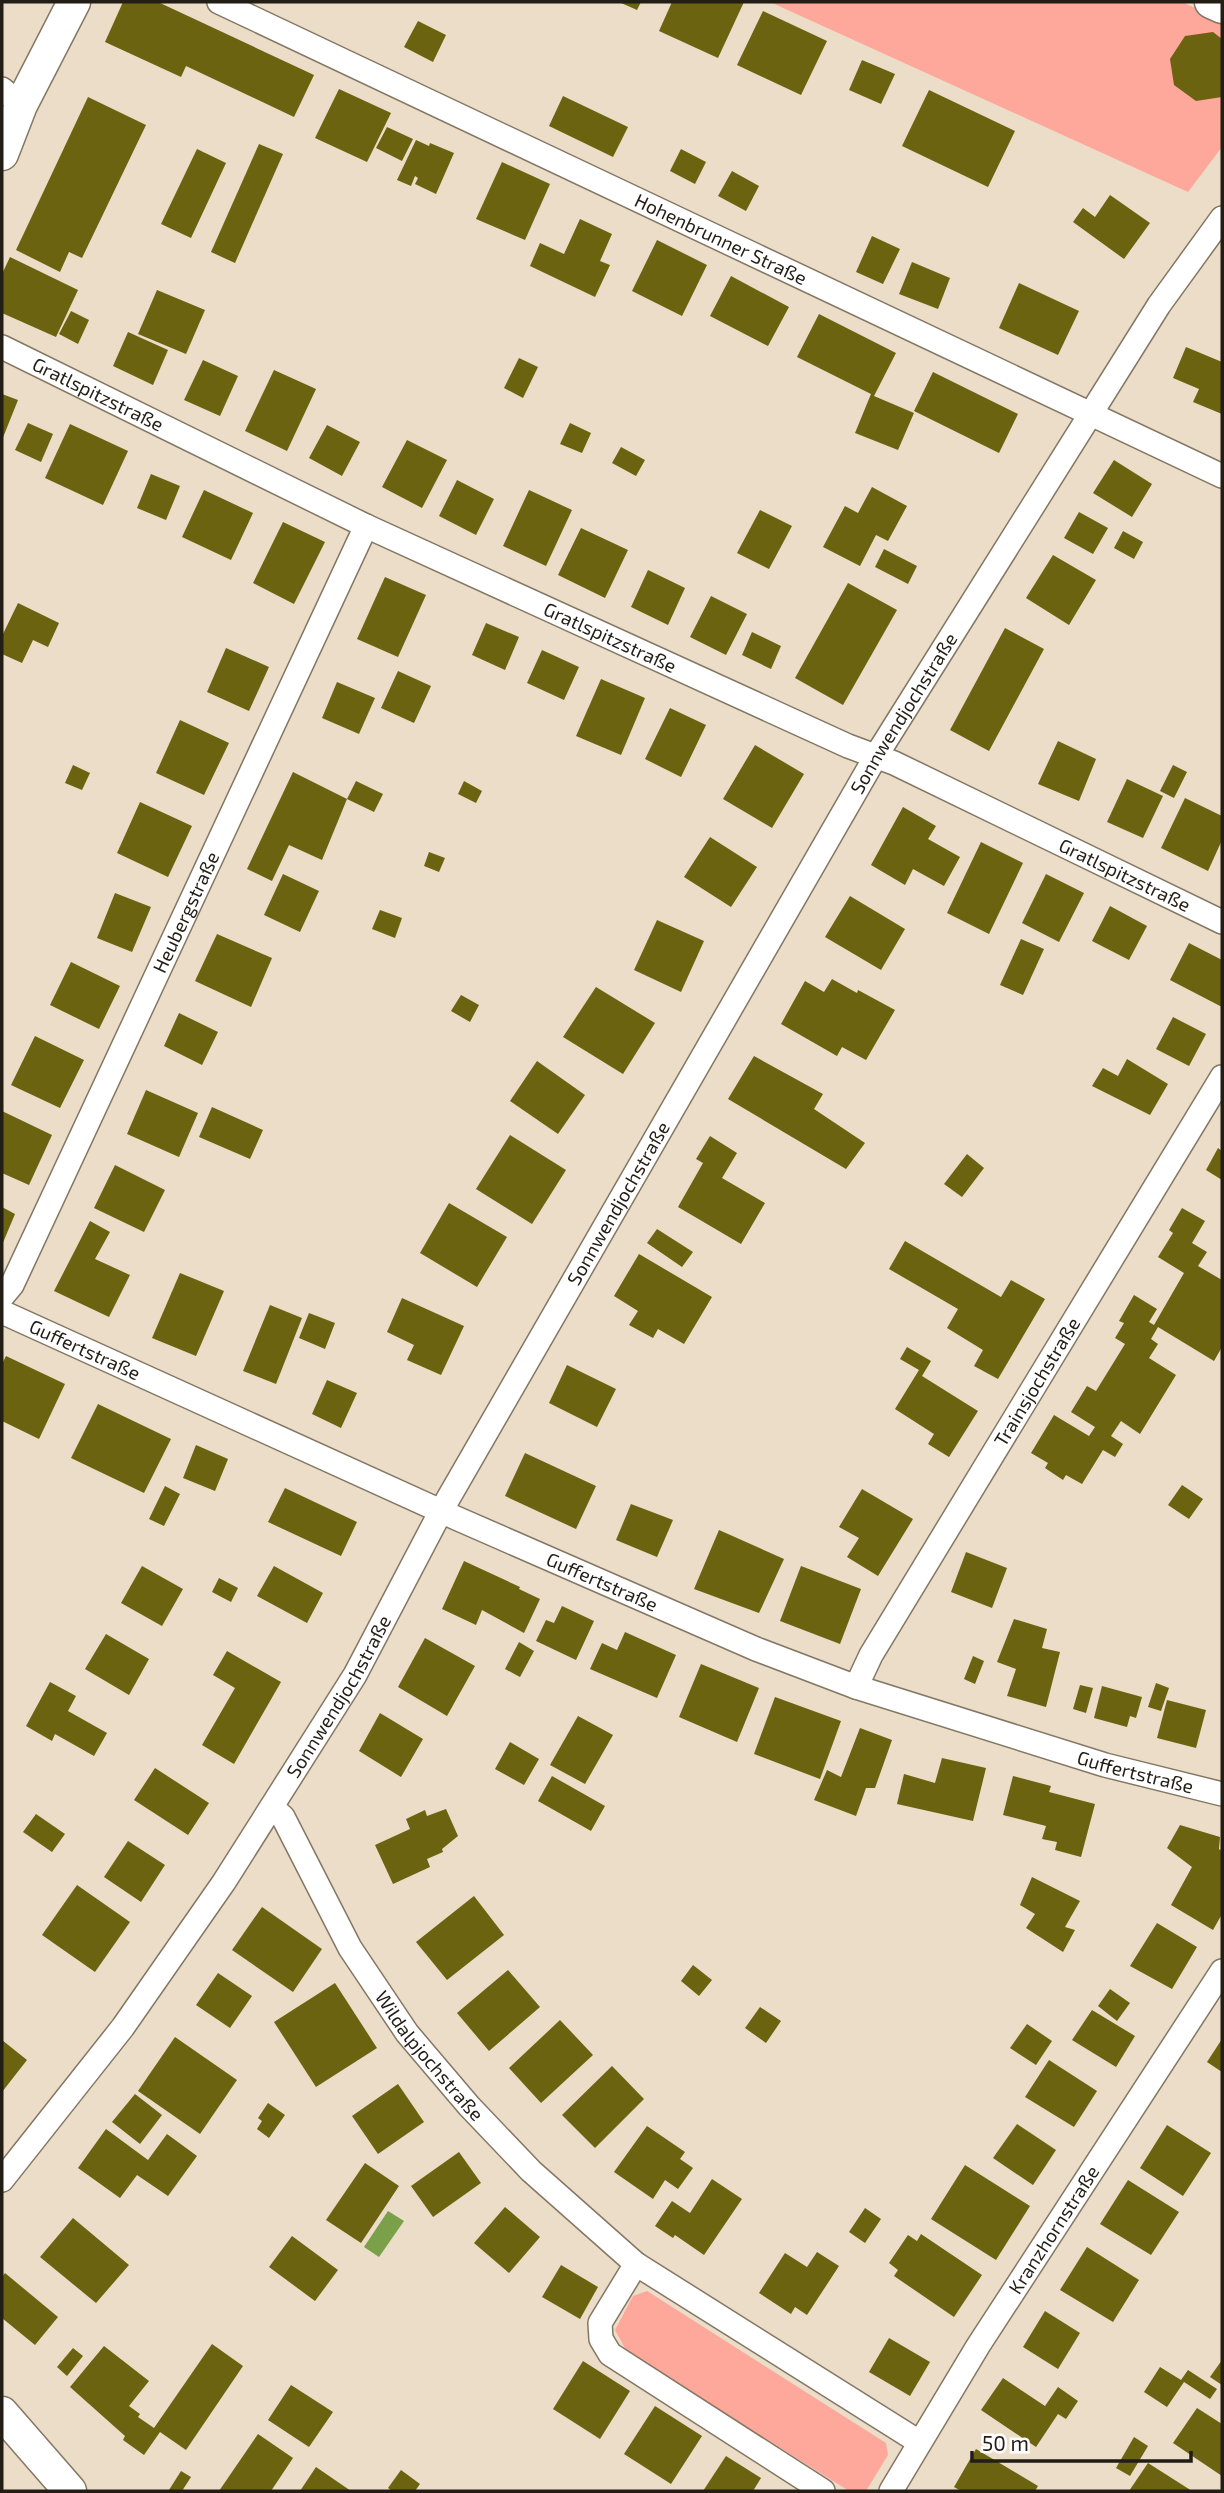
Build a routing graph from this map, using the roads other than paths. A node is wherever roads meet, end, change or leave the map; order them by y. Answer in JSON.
{"nodes":[{"id":1,"x":74,"y":2,"type":"edge"},
{"id":2,"x":219,"y":2,"type":"edge"},
{"id":3,"x":1211,"y":2,"type":"edge"},
{"id":4,"x":1222,"y":7,"type":"edge"},
{"id":5,"x":11,"y":97,"type":"edge"},
{"id":6,"x":2,"y":154,"type":"edge"},
{"id":7,"x":1222,"y":218,"type":"edge"},
{"id":8,"x":2,"y":346,"type":"edge"},
{"id":9,"x":1090,"y":413,"type":"junction"},
{"id":10,"x":1222,"y":476,"type":"edge"},
{"id":11,"x":366,"y":526,"type":"junction"},
{"id":12,"x":876,"y":756,"type":"junction"},
{"id":13,"x":1222,"y":922,"type":"edge"},
{"id":14,"x":1222,"y":1077,"type":"edge"},
{"id":15,"x":2,"y":1297,"type":"edge"},
{"id":16,"x":2,"y":1312,"type":"edge"},
{"id":17,"x":441,"y":1511,"type":"junction"},
{"id":18,"x":856,"y":1687,"type":"junction"},
{"id":19,"x":1222,"y":1794,"type":"edge"},
{"id":20,"x":272,"y":1807,"type":"junction"},
{"id":21,"x":1222,"y":1971,"type":"edge"},
{"id":22,"x":2,"y":2180,"type":"edge"},
{"id":23,"x":636,"y":2264,"type":"junction"},
{"id":24,"x":2,"y":2413,"type":"edge"},
{"id":25,"x":919,"y":2442,"type":"junction"},
{"id":26,"x":71,"y":2491,"type":"edge"},
{"id":27,"x":823,"y":2491,"type":"edge"},
{"id":28,"x":891,"y":2491,"type":"edge"}],
"edges":[{"from":1,"to":5,"type":"street"},
{"from":2,"to":9,"type":"street","name":"Hohenbrunner Straße"},
{"from":3,"to":4,"type":"street"},
{"from":5,"to":6,"type":"street"},
{"from":7,"to":9,"type":"street","name":"Sonnwendjochstraße"},
{"from":8,"to":11,"type":"street","name":"Gratlspitzstraße"},
{"from":9,"to":10,"type":"street","name":"Hohenbrunner Straße"},
{"from":9,"to":12,"type":"street","name":"Sonnwendjochstraße"},
{"from":11,"to":12,"type":"street","name":"Gratlspitzstraße"},
{"from":11,"to":15,"type":"street","name":"Heubergstraße"},
{"from":12,"to":13,"type":"street","name":"Gratlspitzstraße"},
{"from":12,"to":17,"type":"street","name":"Sonnwendjochstraße"},
{"from":14,"to":18,"type":"street","name":"Trainsjochstraße"},
{"from":16,"to":17,"type":"street","name":"Guffertstraße"},
{"from":17,"to":18,"type":"street","name":"Guffertstraße"},
{"from":17,"to":20,"type":"street","name":"Sonnwendjochstraße"},
{"from":18,"to":19,"type":"street","name":"Guffertstraße"},
{"from":20,"to":22,"type":"street","name":"Sonnwendjochstraße"},
{"from":20,"to":23,"type":"street","name":"Wildalpjochstraße"},
{"from":21,"to":25,"type":"street","name":"Kranzhornstraße"},
{"from":23,"to":25,"type":"street","name":"Wildalpjochstraße"},
{"from":23,"to":27,"type":"street"},
{"from":24,"to":26,"type":"street"},
{"from":25,"to":28,"type":"street","name":"Kranzhornstraße"}]}
